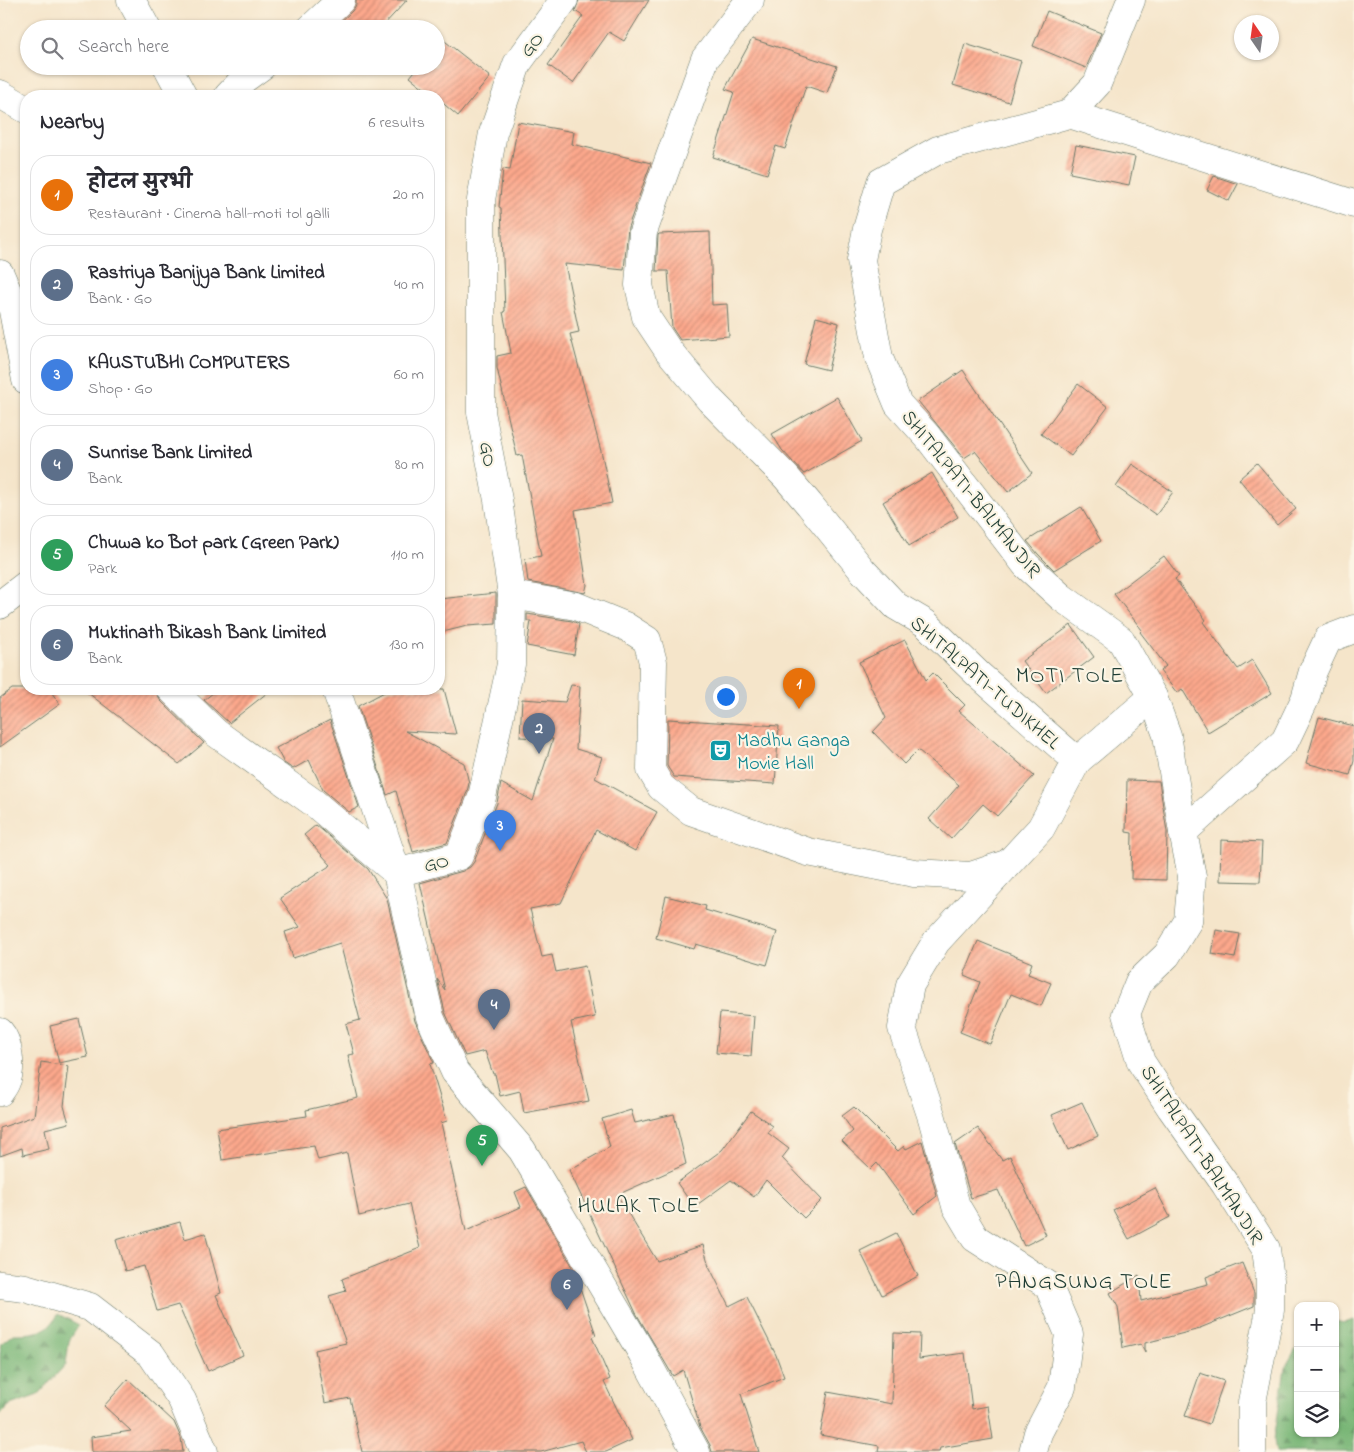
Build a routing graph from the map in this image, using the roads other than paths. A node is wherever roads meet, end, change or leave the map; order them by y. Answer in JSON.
{"nodes":[{"id":1,"x":131,"y":0,"type":"edge"},
{"id":2,"x":341,"y":0,"type":"edge"},
{"id":3,"x":564,"y":0,"type":"edge"},
{"id":4,"x":750,"y":0,"type":"edge"},
{"id":5,"x":1131,"y":0,"type":"edge"},
{"id":6,"x":142,"y":20,"type":"edge"},
{"id":7,"x":320,"y":20,"type":"edge"},
{"id":8,"x":172,"y":75,"type":"edge"},
{"id":9,"x":250,"y":75,"type":"edge"},
{"id":10,"x":180,"y":90,"type":"edge"},
{"id":11,"x":234,"y":90,"type":"edge"},
{"id":12,"x":0,"y":94,"type":"edge"},
{"id":13,"x":20,"y":106,"type":"edge"},
{"id":14,"x":1069,"y":114,"type":"junction"},
{"id":15,"x":1354,"y":204,"type":"edge"},
{"id":16,"x":0,"y":274,"type":"edge"},
{"id":17,"x":20,"y":348,"type":"edge"},
{"id":18,"x":20,"y":590,"type":"edge"},
{"id":19,"x":512,"y":595,"type":"junction"},
{"id":20,"x":0,"y":606,"type":"edge"},
{"id":21,"x":1354,"y":628,"type":"edge"},
{"id":22,"x":177,"y":695,"type":"edge"},
{"id":23,"x":338,"y":695,"type":"edge"},
{"id":24,"x":1153,"y":697,"type":"junction"},
{"id":25,"x":1077,"y":761,"type":"junction"},
{"id":26,"x":1183,"y":832,"type":"junction"},
{"id":27,"x":1010,"y":862,"type":"junction"},
{"id":28,"x":397,"y":873,"type":"junction"},
{"id":29,"x":0,"y":1032,"type":"edge"},
{"id":30,"x":0,"y":1092,"type":"edge"},
{"id":31,"x":0,"y":1285,"type":"edge"},
{"id":32,"x":204,"y":1452,"type":"edge"},
{"id":33,"x":696,"y":1452,"type":"edge"},
{"id":34,"x":1033,"y":1452,"type":"edge"},
{"id":35,"x":1252,"y":1452,"type":"edge"}],
"edges":[{"from":1,"to":6,"type":"street"},
{"from":2,"to":7,"type":"street"},
{"from":3,"to":19,"type":"street","name":"GO"},
{"from":4,"to":25,"type":"street","name":"SHITALPATI-TUDIKHEL"},
{"from":5,"to":14,"type":"street"},
{"from":8,"to":10,"type":"street"},
{"from":9,"to":11,"type":"street"},
{"from":12,"to":13,"type":"street"},
{"from":14,"to":15,"type":"street"},
{"from":14,"to":24,"type":"street","name":"SHITALPATI-BALMANDIR"},
{"from":16,"to":17,"type":"street"},
{"from":18,"to":20,"type":"street"},
{"from":19,"to":27,"type":"street"},
{"from":19,"to":28,"type":"street","name":"GO"},
{"from":21,"to":26,"type":"street"},
{"from":22,"to":28,"type":"street"},
{"from":23,"to":28,"type":"street"},
{"from":24,"to":25,"type":"street"},
{"from":24,"to":26,"type":"street","name":"SHITALPATI-BALMANDIR"},
{"from":25,"to":27,"type":"street","name":"SHITALPATI-TUDIKHEL"},
{"from":26,"to":35,"type":"street","name":"SHITALPATI-BALMANDIR"},
{"from":27,"to":34,"type":"street","name":"SHITALPATI-TUDIKHEL"},
{"from":28,"to":33,"type":"street"},
{"from":29,"to":30,"type":"street"},
{"from":31,"to":32,"type":"street"}]}
